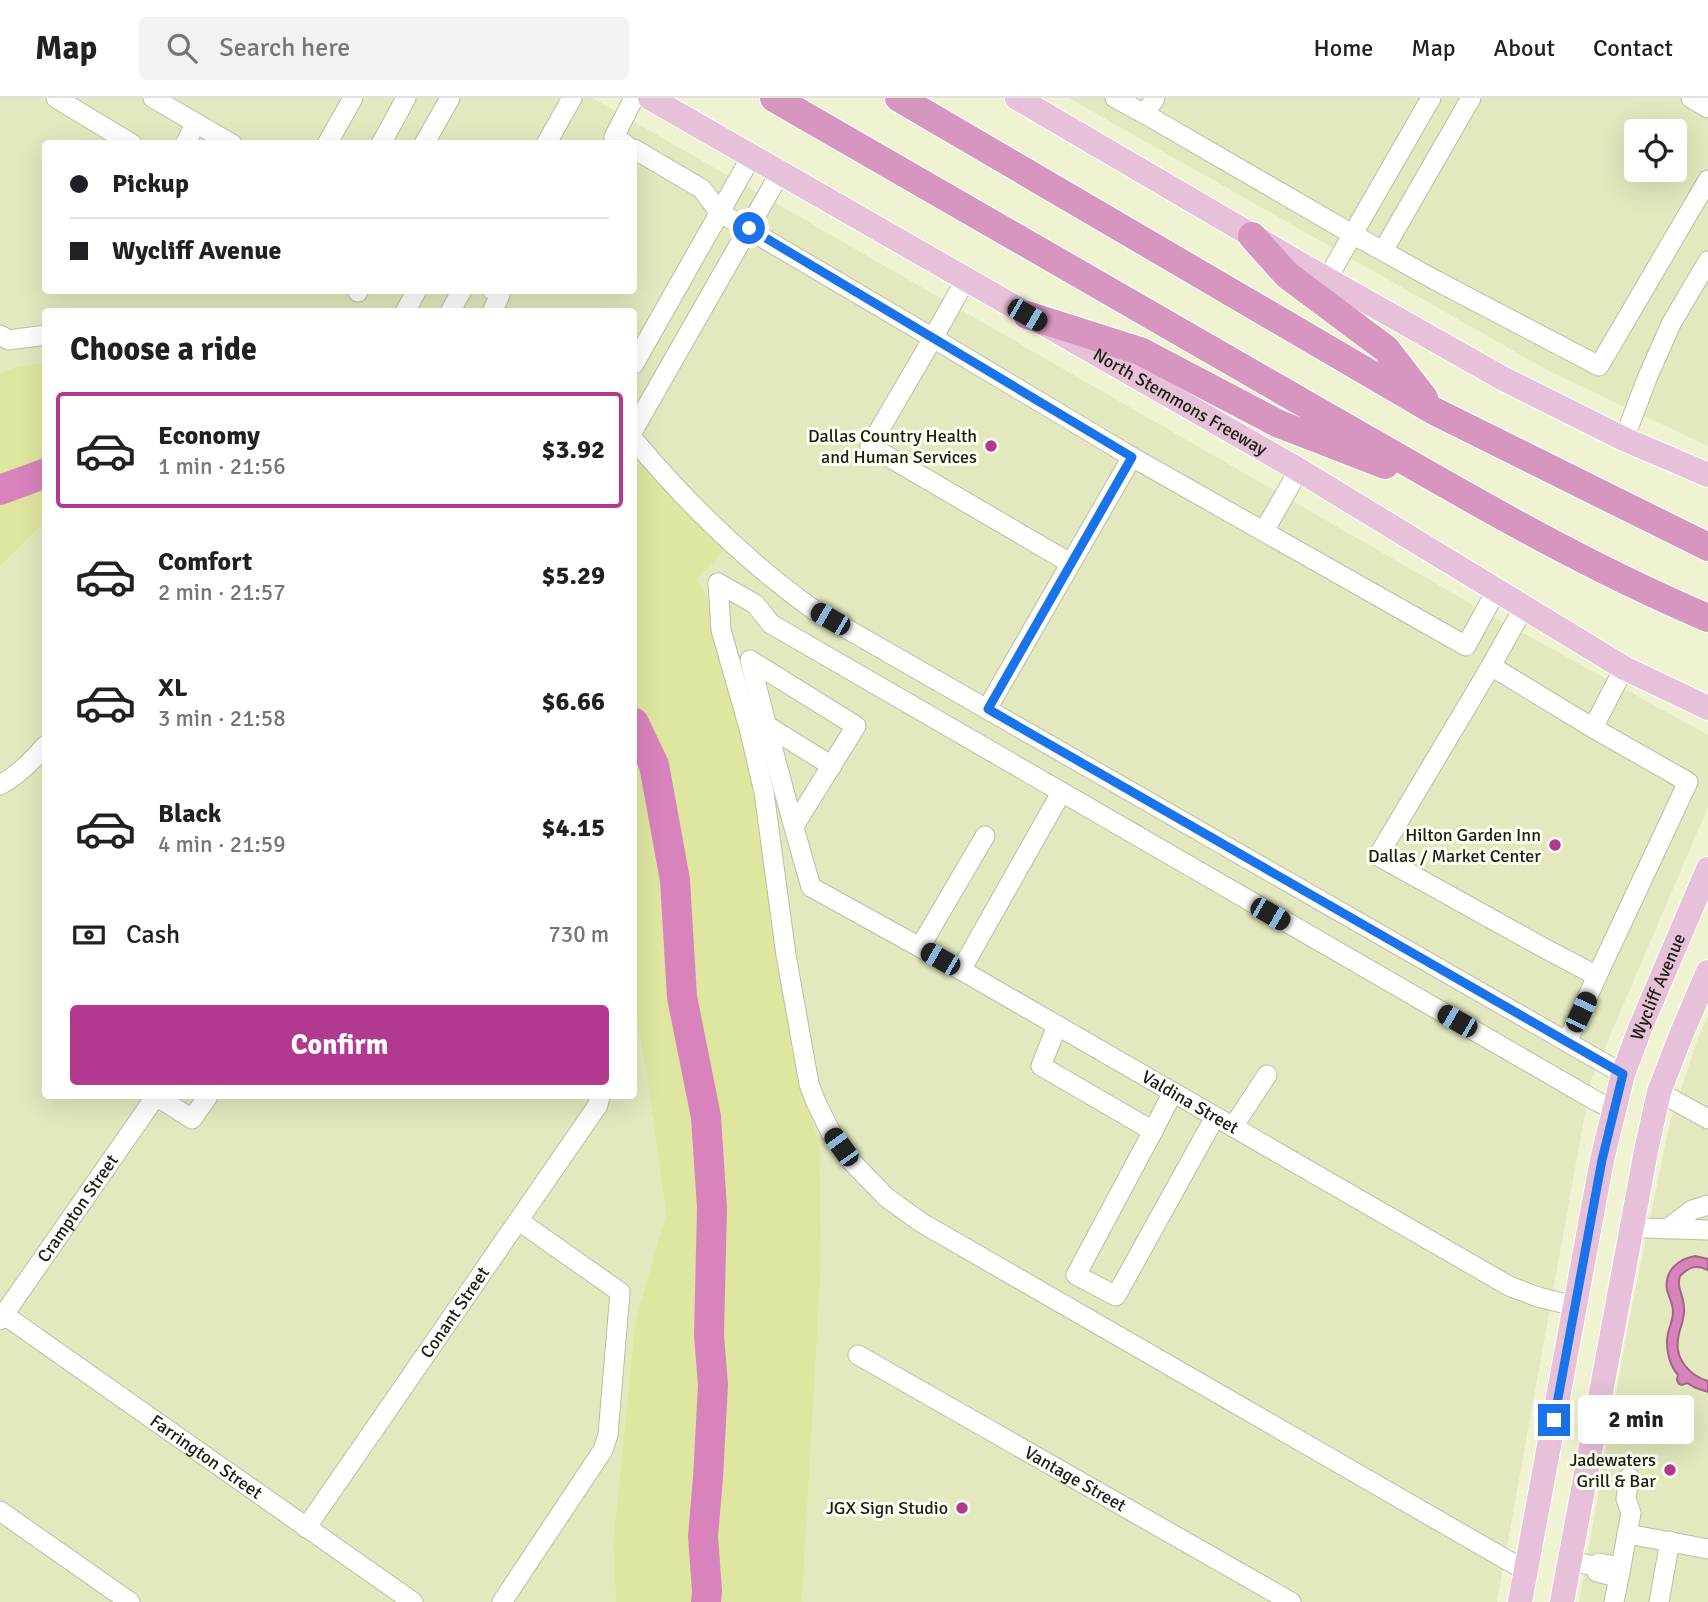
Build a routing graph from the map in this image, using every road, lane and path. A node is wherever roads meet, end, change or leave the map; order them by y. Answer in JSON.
{"nodes":[{"id":1,"x":56,"y":98,"type":"edge"},
{"id":2,"x":153,"y":98,"type":"edge"},
{"id":3,"x":353,"y":98,"type":"edge"},
{"id":4,"x":406,"y":98,"type":"edge"},
{"id":5,"x":450,"y":98,"type":"edge"},
{"id":6,"x":572,"y":98,"type":"edge"},
{"id":7,"x":634,"y":98,"type":"edge"},
{"id":8,"x":650,"y":98,"type":"edge"},
{"id":9,"x":774,"y":98,"type":"edge"},
{"id":10,"x":899,"y":98,"type":"edge"},
{"id":11,"x":1017,"y":98,"type":"edge"},
{"id":12,"x":1115,"y":98,"type":"edge"},
{"id":13,"x":1431,"y":98,"type":"edge"},
{"id":14,"x":1471,"y":98,"type":"edge"},
{"id":15,"x":1691,"y":98,"type":"edge"},
{"id":16,"x":1150,"y":106,"type":"edge"},
{"id":17,"x":1708,"y":108,"type":"edge"},
{"id":18,"x":196,"y":123,"type":"junction"},
{"id":19,"x":125,"y":140,"type":"edge"},
{"id":20,"x":187,"y":140,"type":"edge"},
{"id":21,"x":225,"y":140,"type":"edge"},
{"id":22,"x":329,"y":140,"type":"edge"},
{"id":23,"x":383,"y":140,"type":"edge"},
{"id":24,"x":426,"y":140,"type":"edge"},
{"id":25,"x":548,"y":140,"type":"edge"},
{"id":26,"x":619,"y":140,"type":"edge"},
{"id":27,"x":637,"y":151,"type":"edge"},
{"id":28,"x":751,"y":157,"type":"junction"},
{"id":29,"x":780,"y":173,"type":"junction"},
{"id":30,"x":1708,"y":180,"type":"edge"},
{"id":31,"x":719,"y":212,"type":"junction"},
{"id":32,"x":749,"y":228,"type":"junction"},
{"id":33,"x":1352,"y":234,"type":"junction"},
{"id":34,"x":1252,"y":236,"type":"junction"},
{"id":35,"x":1383,"y":251,"type":"junction"},
{"id":36,"x":1708,"y":261,"type":"edge"},
{"id":37,"x":966,"y":279,"type":"junction"},
{"id":38,"x":1327,"y":279,"type":"junction"},
{"id":39,"x":1027,"y":315,"type":"junction"},
{"id":40,"x":42,"y":335,"type":"edge"},
{"id":41,"x":933,"y":338,"type":"junction"},
{"id":42,"x":3,"y":340,"type":"edge"},
{"id":43,"x":637,"y":359,"type":"edge"},
{"id":44,"x":1434,"y":411,"type":"junction"},
{"id":45,"x":637,"y":424,"type":"edge"},
{"id":46,"x":1625,"y":439,"type":"junction"},
{"id":47,"x":637,"y":444,"type":"edge"},
{"id":48,"x":1132,"y":457,"type":"junction"},
{"id":49,"x":1299,"y":470,"type":"junction"},
{"id":50,"x":1708,"y":475,"type":"edge"},
{"id":51,"x":1474,"y":500,"type":"junction"},
{"id":52,"x":1264,"y":531,"type":"junction"},
{"id":53,"x":1708,"y":547,"type":"edge"},
{"id":54,"x":1070,"y":563,"type":"junction"},
{"id":55,"x":1496,"y":591,"type":"junction"},
{"id":56,"x":1524,"y":607,"type":"junction"},
{"id":57,"x":1708,"y":618,"type":"edge"},
{"id":58,"x":1491,"y":666,"type":"junction"},
{"id":59,"x":1625,"y":668,"type":"junction"},
{"id":60,"x":1708,"y":708,"type":"edge"},
{"id":61,"x":988,"y":709,"type":"junction"},
{"id":62,"x":766,"y":725,"type":"junction"},
{"id":63,"x":1593,"y":728,"type":"junction"},
{"id":64,"x":42,"y":750,"type":"edge"},
{"id":65,"x":832,"y":766,"type":"junction"},
{"id":66,"x":0,"y":785,"type":"edge"},
{"id":67,"x":1061,"y":793,"type":"junction"},
{"id":68,"x":794,"y":827,"type":"junction"},
{"id":69,"x":985,"y":836,"type":"dead end"},
{"id":70,"x":1708,"y":869,"type":"edge"},
{"id":71,"x":811,"y":887,"type":"junction"},
{"id":72,"x":778,"y":891,"type":"junction"},
{"id":73,"x":920,"y":947,"type":"junction"},
{"id":74,"x":961,"y":970,"type":"junction"},
{"id":75,"x":1708,"y":972,"type":"edge"},
{"id":76,"x":1597,"y":976,"type":"junction"},
{"id":77,"x":1057,"y":1026,"type":"junction"},
{"id":78,"x":1567,"y":1042,"type":"junction"},
{"id":79,"x":1267,"y":1074,"type":"dead end"},
{"id":80,"x":1623,"y":1074,"type":"junction"},
{"id":81,"x":1173,"y":1092,"type":"junction"},
{"id":82,"x":1659,"y":1092,"type":"junction"},
{"id":83,"x":154,"y":1099,"type":"edge"},
{"id":84,"x":161,"y":1099,"type":"edge"},
{"id":85,"x":206,"y":1099,"type":"edge"},
{"id":86,"x":599,"y":1099,"type":"edge"},
{"id":87,"x":1614,"y":1109,"type":"junction"},
{"id":88,"x":1215,"y":1117,"type":"junction"},
{"id":89,"x":1708,"y":1119,"type":"edge"},
{"id":90,"x":1233,"y":1127,"type":"junction"},
{"id":91,"x":1153,"y":1132,"type":"junction"},
{"id":92,"x":1708,"y":1205,"type":"edge"},
{"id":93,"x":519,"y":1221,"type":"junction"},
{"id":94,"x":1632,"y":1226,"type":"junction"},
{"id":95,"x":1667,"y":1229,"type":"junction"},
{"id":96,"x":1708,"y":1230,"type":"edge"},
{"id":97,"x":1575,"y":1306,"type":"junction"},
{"id":98,"x":1,"y":1315,"type":"edge"},
{"id":99,"x":1615,"y":1318,"type":"junction"},
{"id":100,"x":858,"y":1355,"type":"dead end"},
{"id":101,"x":1629,"y":1477,"type":"dead end"},
{"id":102,"x":0,"y":1511,"type":"edge"},
{"id":103,"x":306,"y":1528,"type":"junction"},
{"id":104,"x":1627,"y":1534,"type":"junction"},
{"id":105,"x":1670,"y":1542,"type":"junction"},
{"id":106,"x":1708,"y":1549,"type":"edge"},
{"id":107,"x":1570,"y":1561,"type":"junction"},
{"id":108,"x":1526,"y":1571,"type":"junction"},
{"id":109,"x":1617,"y":1572,"type":"junction"},
{"id":110,"x":130,"y":1602,"type":"edge"},
{"id":111,"x":413,"y":1602,"type":"edge"},
{"id":112,"x":502,"y":1602,"type":"edge"},
{"id":113,"x":1291,"y":1602,"type":"edge"},
{"id":114,"x":1520,"y":1602,"type":"edge"},
{"id":115,"x":1562,"y":1602,"type":"edge"},
{"id":116,"x":1614,"y":1602,"type":"edge"},
{"id":117,"x":1659,"y":1602,"type":"edge"}],
"edges":[{"from":1,"to":19,"type":"street"},
{"from":2,"to":18,"type":"street"},
{"from":3,"to":22,"type":"street"},
{"from":4,"to":23,"type":"street"},
{"from":5,"to":24,"type":"street"},
{"from":6,"to":25,"type":"street"},
{"from":7,"to":26,"type":"street"},
{"from":8,"to":28,"type":"main road","name":"North Stemmons Freeway"},
{"from":9,"to":51,"type":"highway"},
{"from":10,"to":44,"type":"highway"},
{"from":11,"to":34,"type":"main road"},
{"from":12,"to":16,"type":"street"},
{"from":13,"to":33,"type":"street"},
{"from":14,"to":35,"type":"street"},
{"from":15,"to":17,"type":"street"},
{"from":16,"to":33,"type":"street"},
{"from":18,"to":20,"type":"street"},
{"from":18,"to":21,"type":"street"},
{"from":27,"to":31,"type":"street"},
{"from":28,"to":29,"type":"main road","name":"North Stemmons Freeway"},
{"from":28,"to":31,"type":"street"},
{"from":29,"to":32,"type":"street"},
{"from":29,"to":37,"type":"main road","name":"North Stemmons Freeway"},
{"from":30,"to":35,"type":"street"},
{"from":31,"to":32,"type":"street"},
{"from":31,"to":43,"type":"street"},
{"from":32,"to":41,"type":"street"},
{"from":32,"to":45,"type":"street"},
{"from":33,"to":35,"type":"street"},
{"from":33,"to":38,"type":"street"},
{"from":34,"to":38,"type":"main road"},
{"from":34,"to":44,"type":"highway"},
{"from":36,"to":46,"type":"street"},
{"from":37,"to":39,"type":"main road","name":"North Stemmons Freeway"},
{"from":37,"to":41,"type":"street"},
{"from":38,"to":46,"type":"main road"},
{"from":39,"to":49,"type":"main road","name":"North Stemmons Freeway"},
{"from":39,"to":51,"type":"highway"},
{"from":40,"to":42,"type":"street"},
{"from":41,"to":48,"type":"street"},
{"from":41,"to":54,"type":"street"},
{"from":44,"to":53,"type":"highway"},
{"from":46,"to":50,"type":"main road"},
{"from":47,"to":61,"type":"street"},
{"from":48,"to":52,"type":"street"},
{"from":48,"to":54,"type":"street"},
{"from":49,"to":52,"type":"street"},
{"from":49,"to":55,"type":"main road","name":"North Stemmons Freeway"},
{"from":51,"to":57,"type":"highway"},
{"from":52,"to":55,"type":"street"},
{"from":54,"to":61,"type":"street"},
{"from":55,"to":56,"type":"main road","name":"North Stemmons Freeway"},
{"from":56,"to":58,"type":"street"},
{"from":56,"to":59,"type":"main road","name":"North Stemmons Freeway"},
{"from":58,"to":63,"type":"street"},
{"from":58,"to":76,"type":"street"},
{"from":59,"to":60,"type":"main road","name":"North Stemmons Freeway"},
{"from":59,"to":63,"type":"street"},
{"from":61,"to":78,"type":"street"},
{"from":62,"to":65,"type":"street"},
{"from":62,"to":65,"type":"street"},
{"from":62,"to":68,"type":"street"},
{"from":63,"to":76,"type":"street"},
{"from":64,"to":66,"type":"street"},
{"from":65,"to":68,"type":"street"},
{"from":67,"to":72,"type":"street"},
{"from":67,"to":74,"type":"street"},
{"from":67,"to":87,"type":"street"},
{"from":68,"to":71,"type":"street"},
{"from":69,"to":73,"type":"street"},
{"from":70,"to":80,"type":"main road","name":"Wycliff Avenue"},
{"from":71,"to":72,"type":"street"},
{"from":71,"to":73,"type":"street","name":"Valdina Street"},
{"from":72,"to":108,"type":"street"},
{"from":73,"to":74,"type":"street","name":"Valdina Street"},
{"from":74,"to":77,"type":"street","name":"Valdina Street"},
{"from":75,"to":82,"type":"main road"},
{"from":76,"to":78,"type":"street"},
{"from":77,"to":81,"type":"street","name":"Valdina Street"},
{"from":77,"to":91,"type":"street"},
{"from":78,"to":80,"type":"street"},
{"from":79,"to":90,"type":"street"},
{"from":80,"to":82,"type":"main road"},
{"from":80,"to":87,"type":"main road","name":"Wycliff Avenue"},
{"from":81,"to":88,"type":"street","name":"Valdina Street"},
{"from":81,"to":91,"type":"street"},
{"from":82,"to":89,"type":"street"},
{"from":82,"to":94,"type":"main road"},
{"from":83,"to":98,"type":"street","name":"Crampton Street"},
{"from":84,"to":85,"type":"street"},
{"from":86,"to":93,"type":"street","name":"Conant Street"},
{"from":87,"to":97,"type":"main road","name":"Wycliff Avenue"},
{"from":88,"to":90,"type":"street","name":"Valdina Street"},
{"from":88,"to":91,"type":"street"},
{"from":90,"to":97,"type":"street","name":"Valdina Street"},
{"from":92,"to":95,"type":"street"},
{"from":93,"to":103,"type":"street","name":"Conant Street"},
{"from":93,"to":112,"type":"street"},
{"from":94,"to":95,"type":"street"},
{"from":94,"to":99,"type":"main road"},
{"from":95,"to":96,"type":"street"},
{"from":97,"to":99,"type":"main road"},
{"from":97,"to":108,"type":"main road","name":"Wycliff Avenue"},
{"from":98,"to":103,"type":"street","name":"Farrington Street"},
{"from":99,"to":107,"type":"main road"},
{"from":100,"to":113,"type":"street","name":"Vantage Street"},
{"from":101,"to":104,"type":"street"},
{"from":102,"to":110,"type":"street"},
{"from":103,"to":111,"type":"street","name":"Farrington Street"},
{"from":104,"to":105,"type":"street"},
{"from":104,"to":109,"type":"street"},
{"from":105,"to":106,"type":"street"},
{"from":105,"to":117,"type":"street"},
{"from":107,"to":109,"type":"street"},
{"from":107,"to":115,"type":"main road"},
{"from":108,"to":114,"type":"main road","name":"Wycliff Avenue"},
{"from":109,"to":116,"type":"street"}]}
